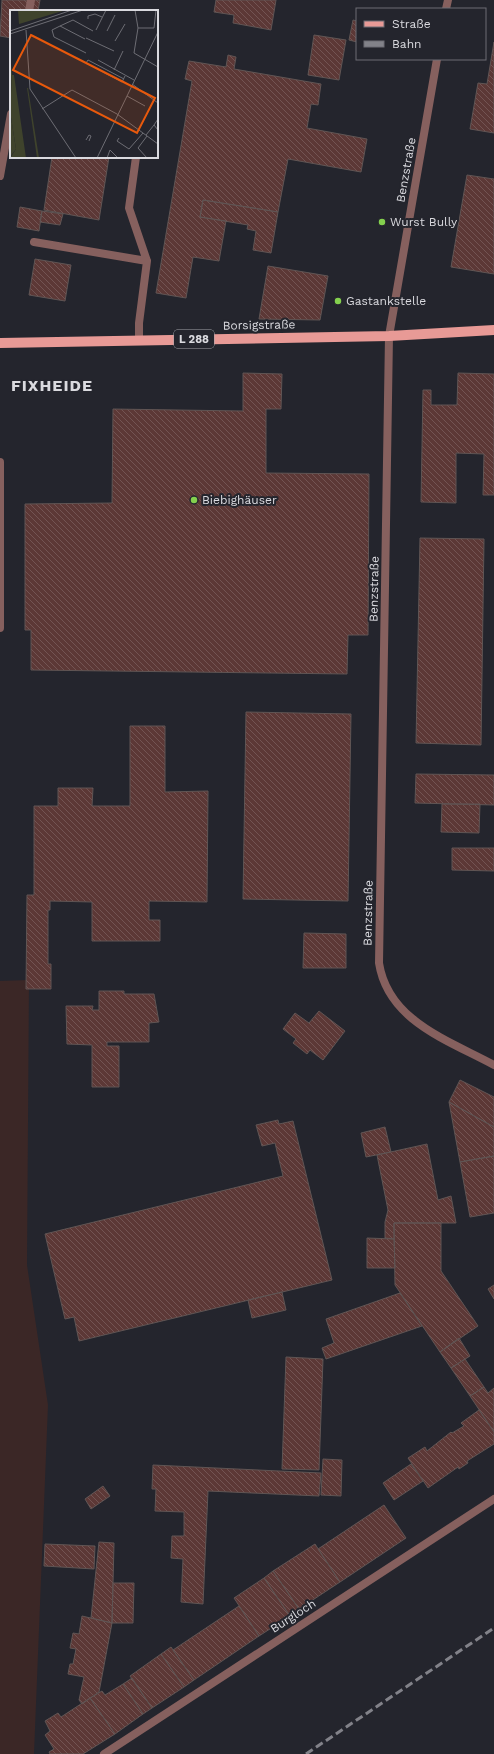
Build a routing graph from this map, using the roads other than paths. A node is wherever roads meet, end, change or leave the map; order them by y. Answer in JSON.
{"nodes":[{"id":1,"x":31,"y":0,"type":"edge"},
{"id":2,"x":29,"y":10,"type":"edge"},
{"id":3,"x":437,"y":60,"type":"edge"},
{"id":4,"x":10,"y":120,"type":"edge"},
{"id":5,"x":136,"y":158,"type":"edge"},
{"id":6,"x":0,"y":176,"type":"edge"},
{"id":7,"x":34,"y":242,"type":"dead end"},
{"id":8,"x":147,"y":261,"type":"junction"},
{"id":9,"x":494,"y":330,"type":"edge"},
{"id":10,"x":389,"y":336,"type":"junction"},
{"id":11,"x":139,"y":340,"type":"junction"},
{"id":12,"x":0,"y":343,"type":"edge"},
{"id":13,"x":0,"y":462,"type":"edge"},
{"id":14,"x":0,"y":628,"type":"edge"},
{"id":15,"x":494,"y":1065,"type":"edge"},
{"id":16,"x":494,"y":1499,"type":"edge"},
{"id":17,"x":104,"y":1754,"type":"edge"}],
"edges":[{"from":1,"to":2,"type":"street"},
{"from":3,"to":10,"type":"street","name":"Benzstraße"},
{"from":4,"to":6,"type":"street"},
{"from":5,"to":8,"type":"street"},
{"from":7,"to":8,"type":"street"},
{"from":8,"to":11,"type":"street"},
{"from":9,"to":10,"type":"main road","name":"Borsigstraße","number":"L 288"},
{"from":10,"to":11,"type":"main road","name":"Borsigstraße","number":"L 288"},
{"from":10,"to":15,"type":"street","name":"Benzstraße"},
{"from":11,"to":12,"type":"main road","name":"Borsigstraße","number":"L 288"},
{"from":13,"to":14,"type":"street"},
{"from":16,"to":17,"type":"street","name":"Burgloch"}]}
